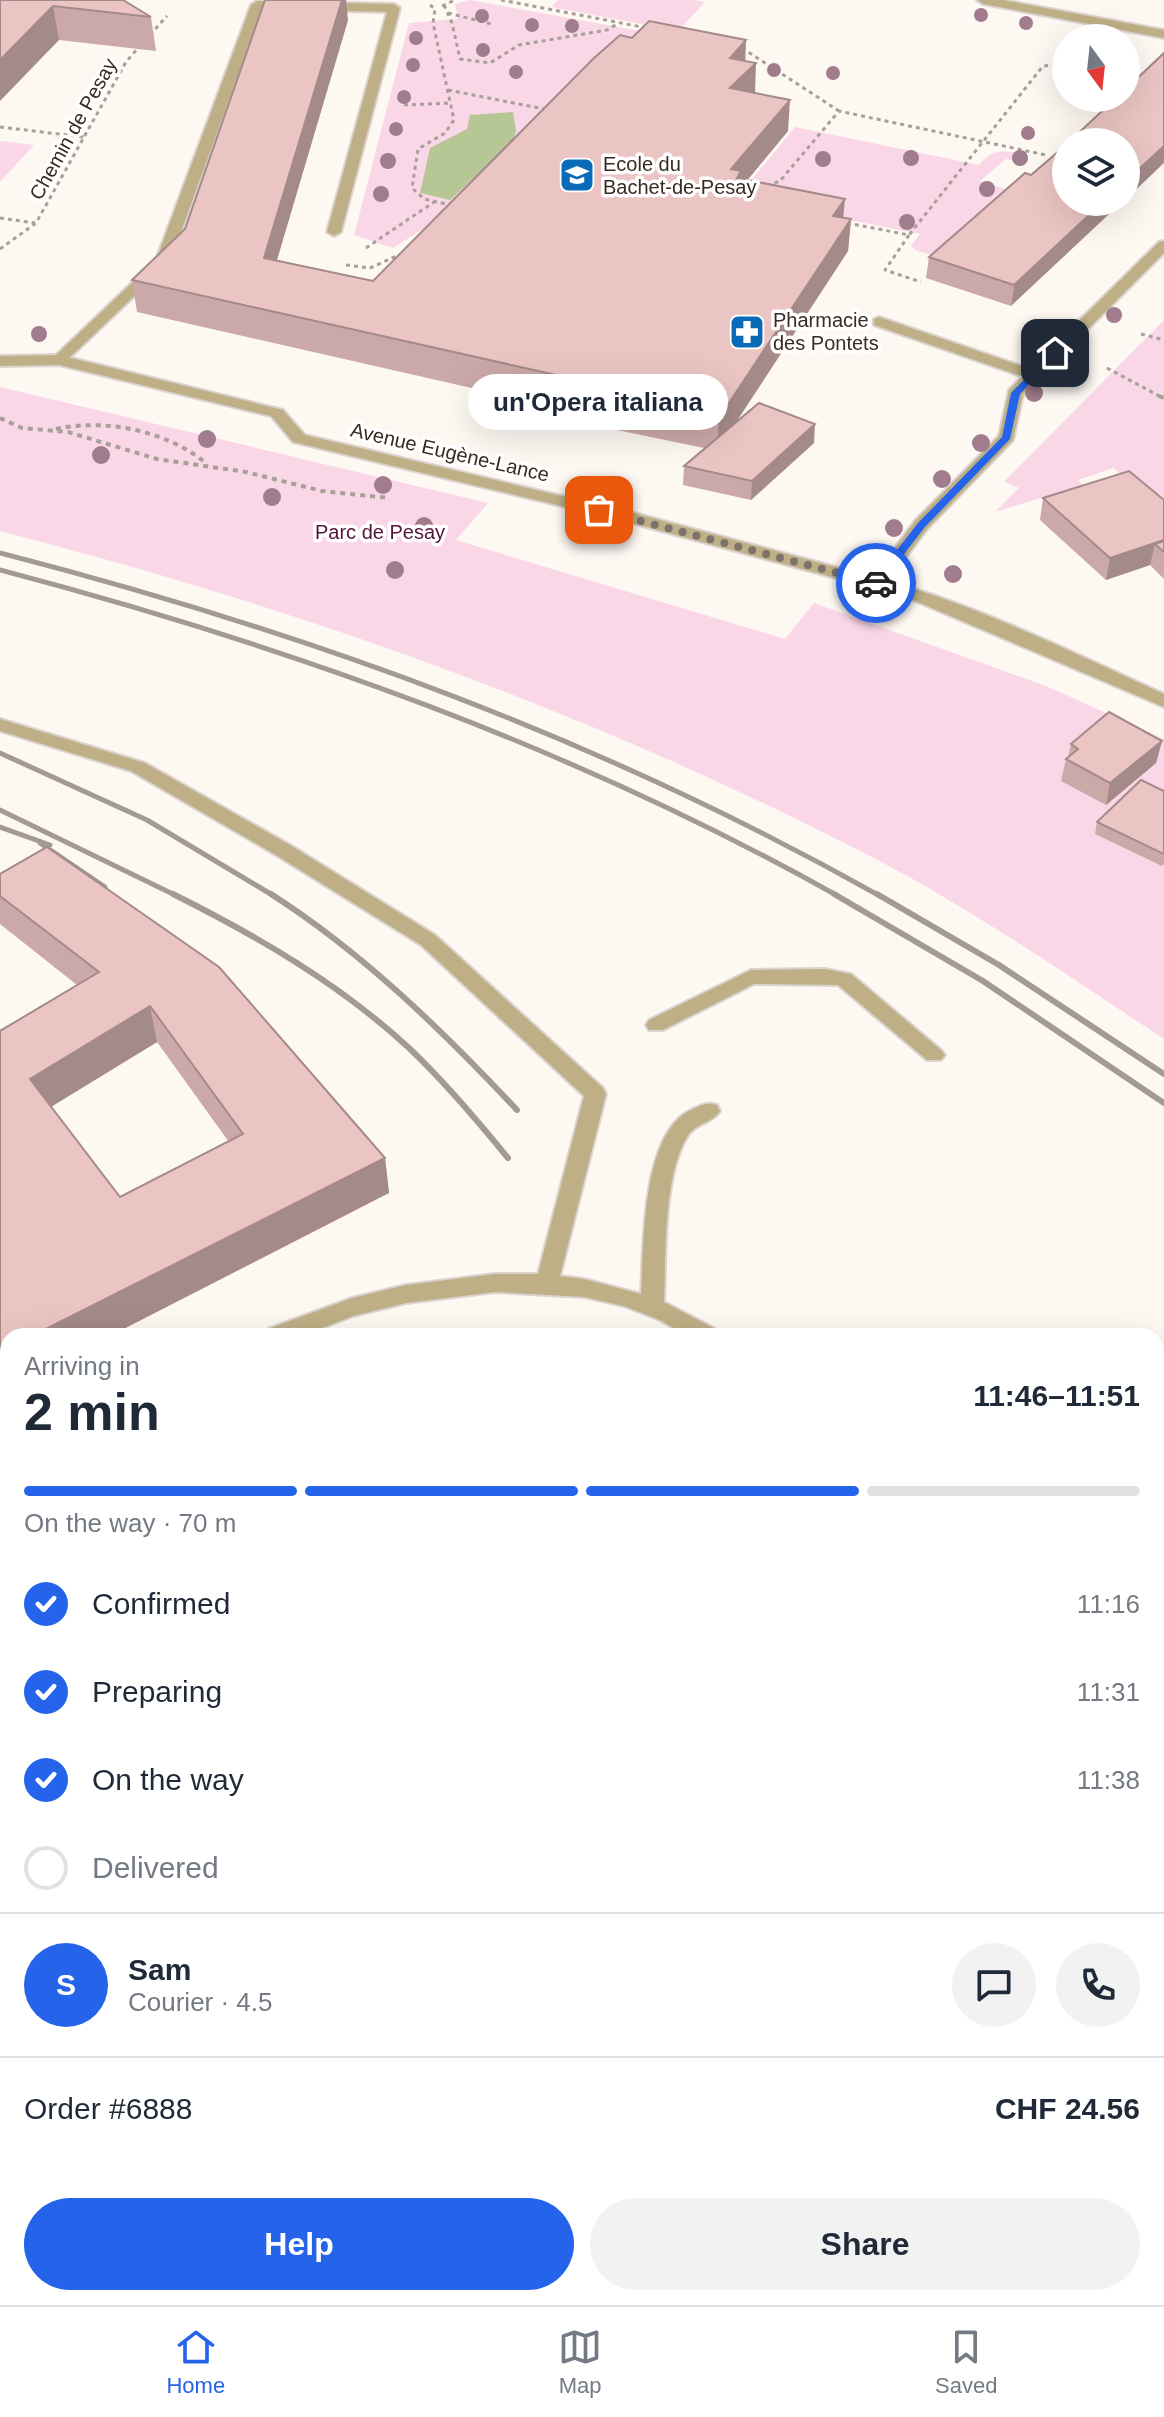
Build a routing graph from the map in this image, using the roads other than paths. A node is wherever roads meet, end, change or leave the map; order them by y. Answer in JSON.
{"nodes":[{"id":1,"x":983,"y":0,"type":"edge"},
{"id":2,"x":1164,"y":34,"type":"edge"},
{"id":3,"x":334,"y":232,"type":"road end"},
{"id":4,"x":1164,"y":245,"type":"edge"},
{"id":5,"x":879,"y":322,"type":"dead end"},
{"id":6,"x":59,"y":360,"type":"junction"},
{"id":7,"x":0,"y":361,"type":"edge"},
{"id":8,"x":1033,"y":375,"type":"junction"},
{"id":9,"x":878,"y":583,"type":"junction"},
{"id":10,"x":1164,"y":701,"type":"edge"},
{"id":11,"x":0,"y":725,"type":"edge"},
{"id":12,"x":656,"y":1025,"type":"dead end"},
{"id":13,"x":934,"y":1055,"type":"dead end"},
{"id":14,"x":709,"y":1111,"type":"dead end"},
{"id":15,"x":547,"y":1282,"type":"junction"},
{"id":16,"x":652,"y":1306,"type":"junction"},
{"id":17,"x":297,"y":1328,"type":"edge"},
{"id":18,"x":696,"y":1328,"type":"edge"}],
"edges":[{"from":1,"to":2,"type":"street"},
{"from":3,"to":6,"type":"street"},
{"from":4,"to":8,"type":"street"},
{"from":5,"to":8,"type":"street"},
{"from":6,"to":7,"type":"street","name":"Avenue Eugène-Lance"},
{"from":6,"to":9,"type":"street","name":"Avenue Eugène-Lance"},
{"from":8,"to":9,"type":"street"},
{"from":9,"to":10,"type":"street","name":"Avenue Eugène-Lance"},
{"from":11,"to":15,"type":"street"},
{"from":12,"to":13,"type":"street"},
{"from":14,"to":16,"type":"street"},
{"from":15,"to":16,"type":"street"},
{"from":15,"to":17,"type":"street"},
{"from":16,"to":18,"type":"street"}]}
